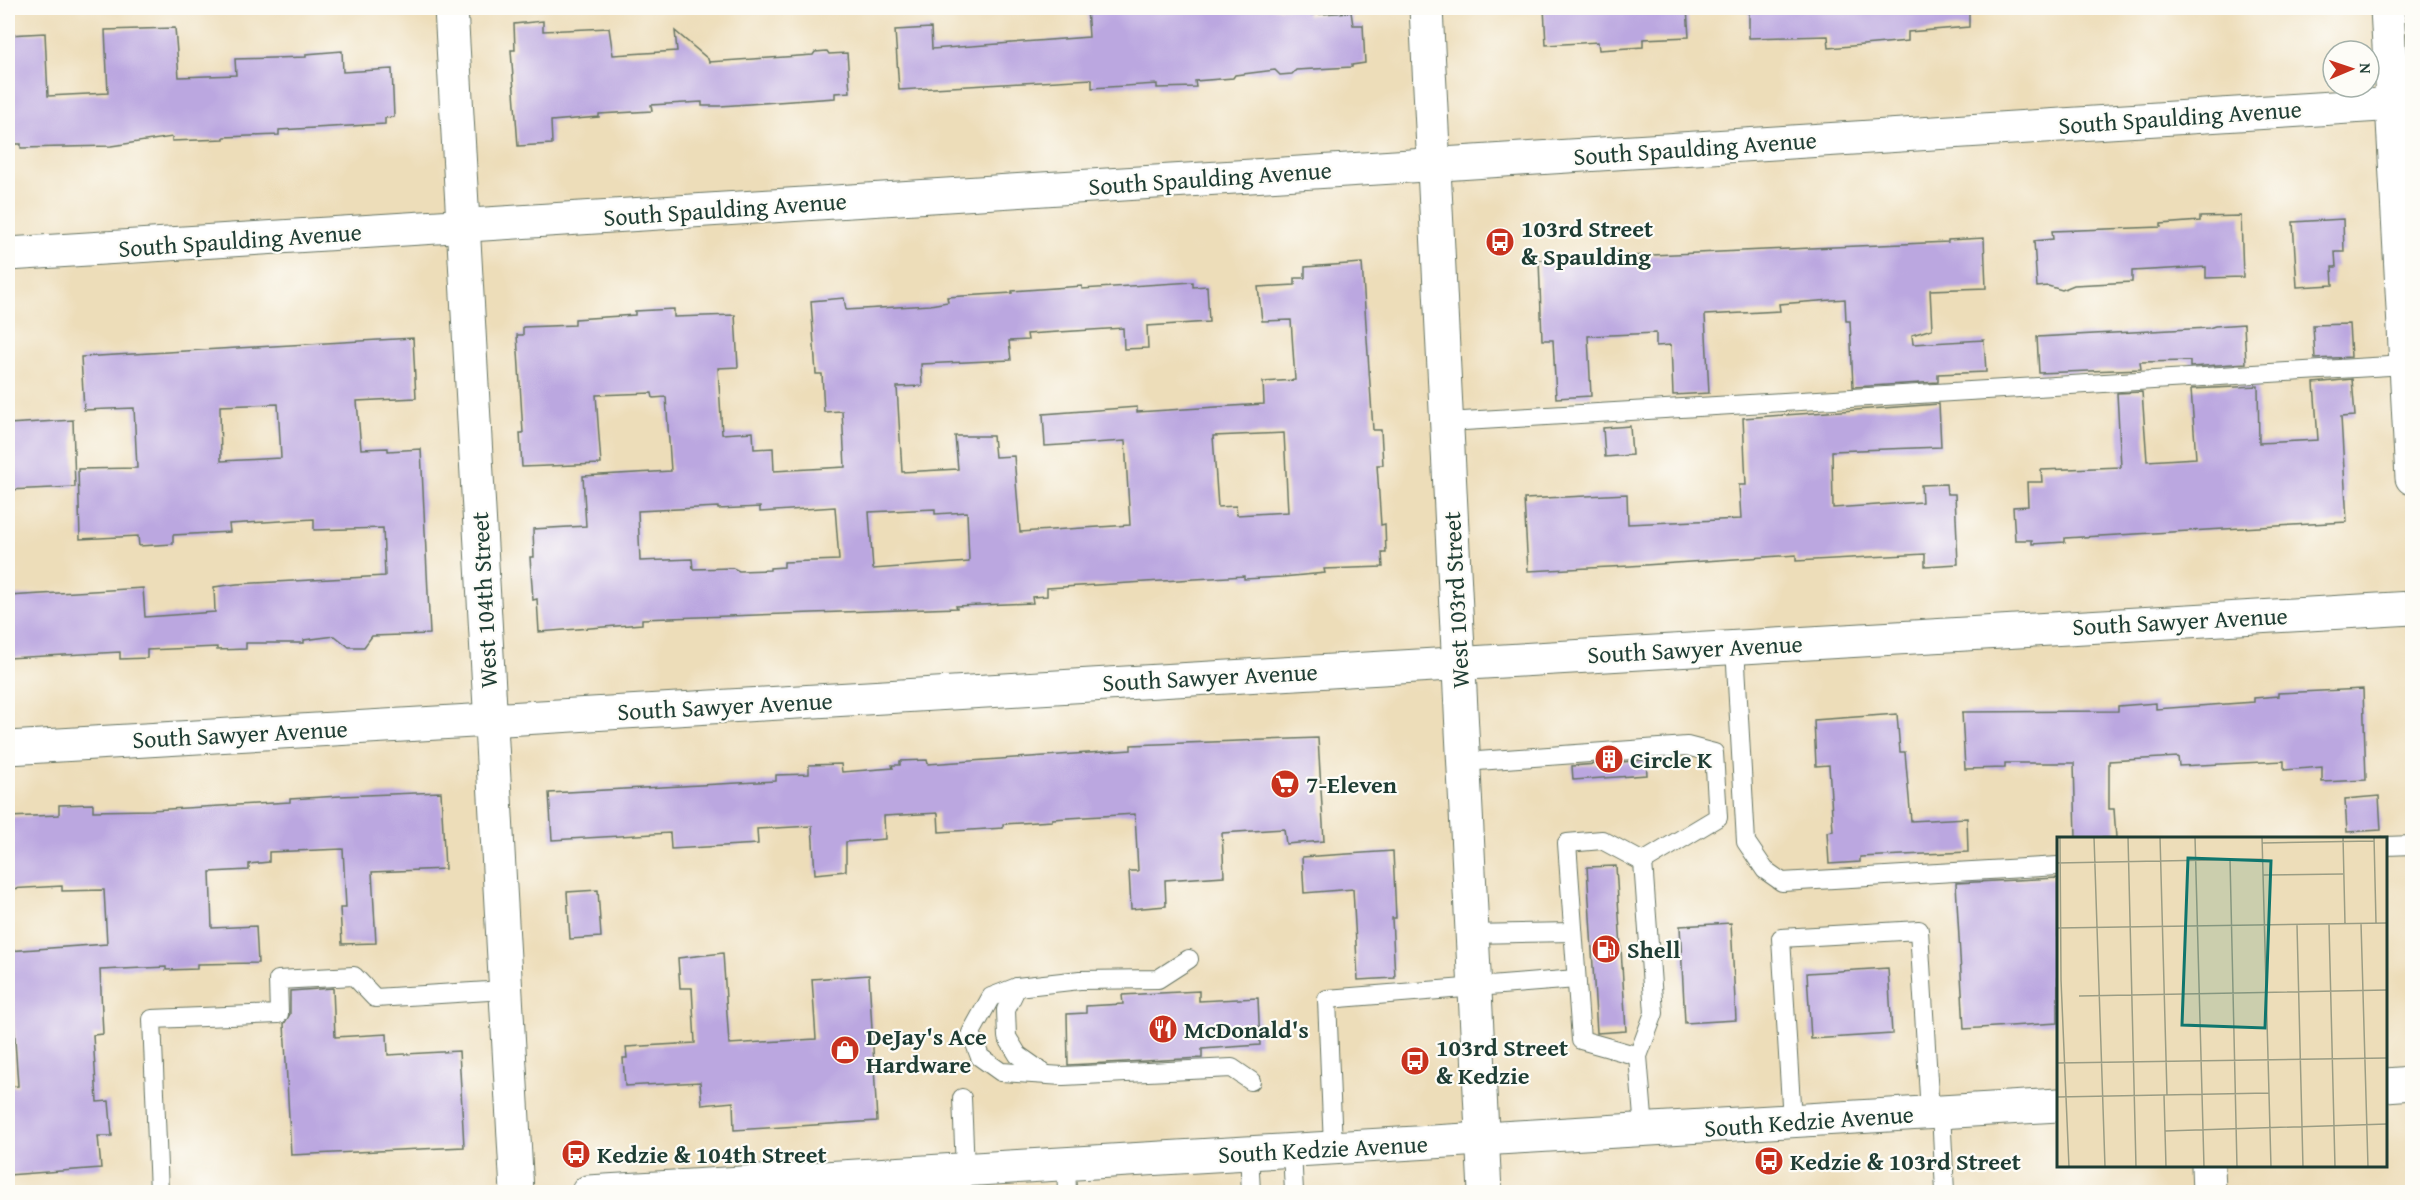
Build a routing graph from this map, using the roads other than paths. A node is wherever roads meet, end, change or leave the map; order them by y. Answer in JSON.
{"nodes":[{"id":1,"x":451,"y":8,"type":"edge"},
{"id":2,"x":1426,"y":8,"type":"edge"},
{"id":3,"x":2387,"y":8,"type":"edge"},
{"id":4,"x":2402,"y":103,"type":"edge"},
{"id":5,"x":1434,"y":164,"type":"junction"},
{"id":6,"x":462,"y":225,"type":"junction"},
{"id":7,"x":8,"y":254,"type":"edge"},
{"id":8,"x":2406,"y":365,"type":"junction"},
{"id":9,"x":1447,"y":422,"type":"junction"},
{"id":10,"x":2412,"y":478,"type":"edge"},
{"id":11,"x":2412,"y":608,"type":"edge"},
{"id":12,"x":1735,"y":647,"type":"junction"},
{"id":13,"x":1459,"y":663,"type":"junction"},
{"id":14,"x":490,"y":720,"type":"junction"},
{"id":15,"x":8,"y":748,"type":"edge"},
{"id":16,"x":1464,"y":762,"type":"junction"},
{"id":17,"x":2412,"y":845,"type":"edge"},
{"id":18,"x":2387,"y":846,"type":"edge"},
{"id":19,"x":1643,"y":862,"type":"junction"},
{"id":20,"x":2057,"y":866,"type":"edge"},
{"id":21,"x":1573,"y":932,"type":"junction"},
{"id":22,"x":1472,"y":934,"type":"junction"},
{"id":23,"x":1189,"y":959,"type":"dead end"},
{"id":24,"x":1576,"y":979,"type":"junction"},
{"id":25,"x":1017,"y":987,"type":"junction"},
{"id":26,"x":1475,"y":988,"type":"junction"},
{"id":27,"x":505,"y":990,"type":"junction"},
{"id":28,"x":1638,"y":1056,"type":"junction"},
{"id":29,"x":1047,"y":1075,"type":"junction"},
{"id":30,"x":1251,"y":1081,"type":"dead end"},
{"id":31,"x":2412,"y":1083,"type":"edge"},
{"id":32,"x":2387,"y":1085,"type":"edge"},
{"id":33,"x":962,"y":1098,"type":"dead end"},
{"id":34,"x":2057,"y":1105,"type":"edge"},
{"id":35,"x":1936,"y":1113,"type":"junction"},
{"id":36,"x":1792,"y":1121,"type":"junction"},
{"id":37,"x":1644,"y":1131,"type":"junction"},
{"id":38,"x":1482,"y":1141,"type":"junction"},
{"id":39,"x":1334,"y":1147,"type":"junction"},
{"id":40,"x":1292,"y":1150,"type":"junction"},
{"id":41,"x":1249,"y":1152,"type":"junction"},
{"id":42,"x":2208,"y":1167,"type":"edge"},
{"id":43,"x":957,"y":1177,"type":"edge"},
{"id":44,"x":1066,"y":1178,"type":"edge"},
{"id":45,"x":159,"y":1192,"type":"edge"},
{"id":46,"x":517,"y":1192,"type":"edge"},
{"id":47,"x":588,"y":1192,"type":"edge"},
{"id":48,"x":1251,"y":1192,"type":"edge"},
{"id":49,"x":1294,"y":1192,"type":"edge"},
{"id":50,"x":1485,"y":1192,"type":"edge"},
{"id":51,"x":1945,"y":1192,"type":"edge"},
{"id":52,"x":2209,"y":1192,"type":"edge"}],
"edges":[{"from":1,"to":6,"type":"street","name":"West 104th Street"},
{"from":2,"to":5,"type":"street","name":"West 103rd Street"},
{"from":3,"to":4,"type":"street"},
{"from":4,"to":5,"type":"street","name":"South Spaulding Avenue"},
{"from":4,"to":8,"type":"street"},
{"from":5,"to":6,"type":"street","name":"South Spaulding Avenue"},
{"from":5,"to":9,"type":"street","name":"West 103rd Street"},
{"from":6,"to":7,"type":"street","name":"South Spaulding Avenue"},
{"from":6,"to":14,"type":"street","name":"West 104th Street"},
{"from":8,"to":9,"type":"lane"},
{"from":8,"to":10,"type":"street"},
{"from":9,"to":13,"type":"street","name":"West 103rd Street"},
{"from":11,"to":12,"type":"street","name":"South Sawyer Avenue"},
{"from":12,"to":13,"type":"street","name":"South Sawyer Avenue"},
{"from":12,"to":20,"type":"lane"},
{"from":13,"to":14,"type":"street","name":"South Sawyer Avenue"},
{"from":13,"to":16,"type":"street","name":"West 103rd Street"},
{"from":14,"to":15,"type":"street","name":"South Sawyer Avenue"},
{"from":14,"to":27,"type":"street","name":"West 104th Street"},
{"from":16,"to":19,"type":"lane"},
{"from":16,"to":22,"type":"street","name":"West 103rd Street"},
{"from":17,"to":18,"type":"lane"},
{"from":19,"to":21,"type":"lane"},
{"from":19,"to":28,"type":"lane"},
{"from":21,"to":22,"type":"lane"},
{"from":21,"to":24,"type":"lane"},
{"from":22,"to":26,"type":"street","name":"West 103rd Street"},
{"from":23,"to":25,"type":"lane"},
{"from":24,"to":26,"type":"lane"},
{"from":24,"to":28,"type":"lane"},
{"from":25,"to":29,"type":"lane"},
{"from":25,"to":29,"type":"lane"},
{"from":26,"to":38,"type":"street","name":"West 103rd Street"},
{"from":26,"to":39,"type":"lane"},
{"from":27,"to":45,"type":"lane"},
{"from":27,"to":46,"type":"street","name":"West 104th Street"},
{"from":28,"to":37,"type":"lane"},
{"from":29,"to":30,"type":"lane"},
{"from":31,"to":32,"type":"street"},
{"from":33,"to":43,"type":"lane"},
{"from":34,"to":35,"type":"street","name":"South Kedzie Avenue"},
{"from":35,"to":36,"type":"street","name":"South Kedzie Avenue"},
{"from":35,"to":36,"type":"lane"},
{"from":35,"to":51,"type":"lane"},
{"from":36,"to":37,"type":"street","name":"South Kedzie Avenue"},
{"from":37,"to":38,"type":"street","name":"South Kedzie Avenue"},
{"from":38,"to":39,"type":"street","name":"South Kedzie Avenue"},
{"from":38,"to":50,"type":"street","name":"West 103rd Street"},
{"from":39,"to":40,"type":"street","name":"South Kedzie Avenue"},
{"from":40,"to":41,"type":"street","name":"South Kedzie Avenue"},
{"from":40,"to":49,"type":"lane"},
{"from":41,"to":44,"type":"street","name":"South Kedzie Avenue"},
{"from":41,"to":48,"type":"lane"},
{"from":42,"to":52,"type":"street"},
{"from":43,"to":44,"type":"street","name":"South Kedzie Avenue"},
{"from":43,"to":47,"type":"street","name":"South Kedzie Avenue"}]}
